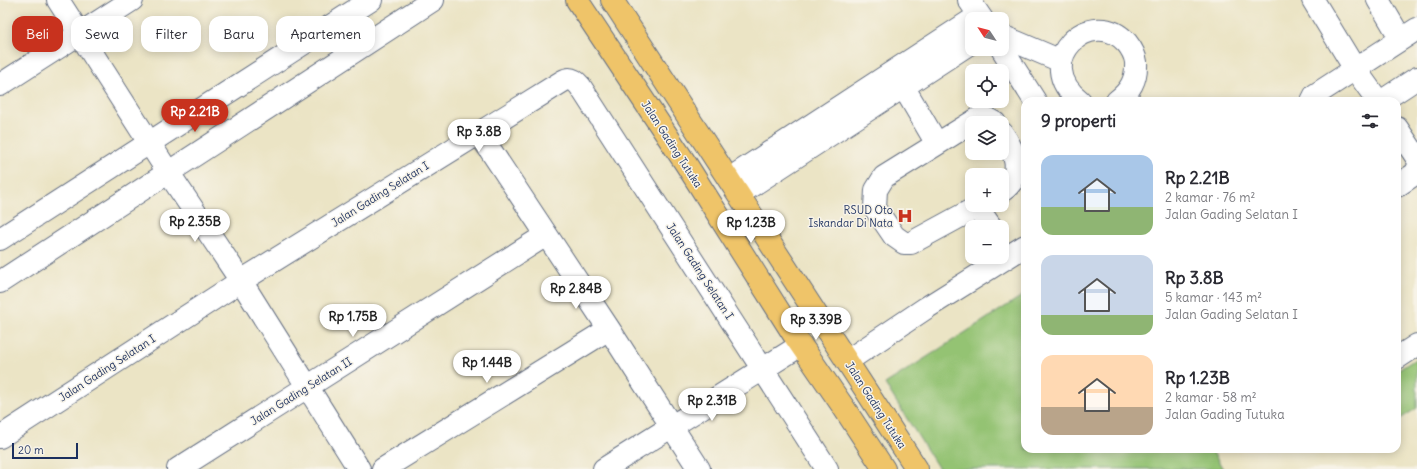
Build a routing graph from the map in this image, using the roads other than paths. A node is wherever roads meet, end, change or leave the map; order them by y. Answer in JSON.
{"nodes":[{"id":1,"x":58,"y":0,"type":"edge"},
{"id":2,"x":132,"y":0,"type":"edge"},
{"id":3,"x":371,"y":0,"type":"edge"},
{"id":4,"x":433,"y":0,"type":"edge"},
{"id":5,"x":577,"y":0,"type":"edge"},
{"id":6,"x":612,"y":0,"type":"edge"},
{"id":7,"x":1313,"y":0,"type":"edge"},
{"id":8,"x":1378,"y":0,"type":"edge"},
{"id":9,"x":108,"y":16,"type":"edge"},
{"id":10,"x":346,"y":16,"type":"edge"},
{"id":11,"x":71,"y":20,"type":"edge"},
{"id":12,"x":965,"y":22,"type":"edge"},
{"id":13,"x":1409,"y":34,"type":"edge"},
{"id":14,"x":1009,"y":39,"type":"edge"},
{"id":15,"x":71,"y":40,"type":"edge"},
{"id":16,"x":965,"y":46,"type":"edge"},
{"id":17,"x":92,"y":52,"type":"edge"},
{"id":18,"x":289,"y":52,"type":"edge"},
{"id":19,"x":316,"y":52,"type":"edge"},
{"id":20,"x":1006,"y":56,"type":"edge"},
{"id":21,"x":1061,"y":61,"type":"junction"},
{"id":22,"x":327,"y":69,"type":"junction"},
{"id":23,"x":1355,"y":69,"type":"junction"},
{"id":24,"x":1417,"y":78,"type":"edge"},
{"id":25,"x":0,"y":85,"type":"edge"},
{"id":26,"x":903,"y":86,"type":"junction"},
{"id":27,"x":1032,"y":97,"type":"edge"},
{"id":28,"x":1075,"y":97,"type":"edge"},
{"id":29,"x":1122,"y":97,"type":"edge"},
{"id":30,"x":1314,"y":97,"type":"edge"},
{"id":31,"x":1375,"y":97,"type":"edge"},
{"id":32,"x":1388,"y":97,"type":"edge"},
{"id":33,"x":965,"y":127,"type":"edge"},
{"id":34,"x":479,"y":133,"type":"junction"},
{"id":35,"x":1401,"y":134,"type":"edge"},
{"id":36,"x":1013,"y":138,"type":"edge"},
{"id":37,"x":149,"y":142,"type":"junction"},
{"id":38,"x":937,"y":144,"type":"junction"},
{"id":39,"x":1417,"y":158,"type":"edge"},
{"id":40,"x":1417,"y":170,"type":"edge"},
{"id":41,"x":168,"y":172,"type":"junction"},
{"id":42,"x":1401,"y":183,"type":"edge"},
{"id":43,"x":1009,"y":185,"type":"edge"},
{"id":44,"x":734,"y":186,"type":"junction"},
{"id":45,"x":968,"y":212,"type":"edge"},
{"id":46,"x":546,"y":235,"type":"junction"},
{"id":47,"x":0,"y":239,"type":"edge"},
{"id":48,"x":1013,"y":248,"type":"edge"},
{"id":49,"x":241,"y":281,"type":"junction"},
{"id":50,"x":0,"y":282,"type":"edge"},
{"id":51,"x":820,"y":318,"type":"junction"},
{"id":52,"x":609,"y":328,"type":"junction"},
{"id":53,"x":797,"y":340,"type":"junction"},
{"id":54,"x":1417,"y":345,"type":"edge"},
{"id":55,"x":1401,"y":355,"type":"edge"},
{"id":56,"x":847,"y":361,"type":"junction"},
{"id":57,"x":763,"y":369,"type":"junction"},
{"id":58,"x":307,"y":387,"type":"junction"},
{"id":59,"x":672,"y":428,"type":"junction"},
{"id":60,"x":0,"y":437,"type":"edge"},
{"id":61,"x":353,"y":467,"type":"edge"},
{"id":62,"x":178,"y":469,"type":"edge"},
{"id":63,"x":383,"y":469,"type":"edge"},
{"id":64,"x":604,"y":469,"type":"edge"},
{"id":65,"x":699,"y":469,"type":"edge"},
{"id":66,"x":827,"y":469,"type":"edge"},
{"id":67,"x":884,"y":469,"type":"edge"},
{"id":68,"x":917,"y":469,"type":"edge"}],
"edges":[{"from":1,"to":11,"type":"street"},
{"from":2,"to":9,"type":"street"},
{"from":3,"to":10,"type":"street"},
{"from":4,"to":22,"type":"street"},
{"from":5,"to":53,"type":"main road","name":"Jalan Gading Tutuka"},
{"from":6,"to":44,"type":"main road","name":"Jalan Gading Tutuka"},
{"from":7,"to":23,"type":"street"},
{"from":8,"to":13,"type":"street"},
{"from":12,"to":44,"type":"street"},
{"from":13,"to":23,"type":"street"},
{"from":14,"to":21,"type":"street"},
{"from":15,"to":25,"type":"street"},
{"from":16,"to":26,"type":"street"},
{"from":17,"to":37,"type":"street"},
{"from":18,"to":37,"type":"street"},
{"from":19,"to":22,"type":"street"},
{"from":20,"to":27,"type":"street"},
{"from":21,"to":28,"type":"street"},
{"from":21,"to":29,"type":"street"},
{"from":22,"to":41,"type":"street"},
{"from":23,"to":30,"type":"street"},
{"from":23,"to":31,"type":"street"},
{"from":24,"to":32,"type":"street"},
{"from":26,"to":38,"type":"street"},
{"from":26,"to":44,"type":"street"},
{"from":33,"to":38,"type":"street"},
{"from":34,"to":46,"type":"street"},
{"from":34,"to":49,"type":"street","name":"Jalan Gading Selatan I"},
{"from":34,"to":57,"type":"street","name":"Jalan Gading Selatan I"},
{"from":35,"to":39,"type":"street"},
{"from":36,"to":43,"type":"street"},
{"from":37,"to":41,"type":"street"},
{"from":37,"to":47,"type":"street"},
{"from":38,"to":45,"type":"street"},
{"from":40,"to":42,"type":"street"},
{"from":41,"to":49,"type":"street"},
{"from":41,"to":50,"type":"street"},
{"from":44,"to":51,"type":"main road","name":"Jalan Gading Tutuka"},
{"from":46,"to":52,"type":"street"},
{"from":46,"to":58,"type":"street","name":"Jalan Gading Selatan II"},
{"from":48,"to":56,"type":"street"},
{"from":49,"to":58,"type":"street"},
{"from":49,"to":60,"type":"street","name":"Jalan Gading Selatan I"},
{"from":51,"to":53,"type":"main road"},
{"from":51,"to":56,"type":"main road","name":"Jalan Gading Tutuka"},
{"from":52,"to":59,"type":"street"},
{"from":52,"to":63,"type":"street"},
{"from":53,"to":57,"type":"street"},
{"from":53,"to":67,"type":"main road","name":"Jalan Gading Tutuka"},
{"from":54,"to":55,"type":"street"},
{"from":56,"to":68,"type":"main road","name":"Jalan Gading Tutuka"},
{"from":57,"to":59,"type":"street"},
{"from":57,"to":66,"type":"street","name":"Jalan Gading Selatan I"},
{"from":58,"to":61,"type":"street"},
{"from":58,"to":62,"type":"street","name":"Jalan Gading Selatan II"},
{"from":59,"to":64,"type":"street"},
{"from":59,"to":65,"type":"street"}]}
